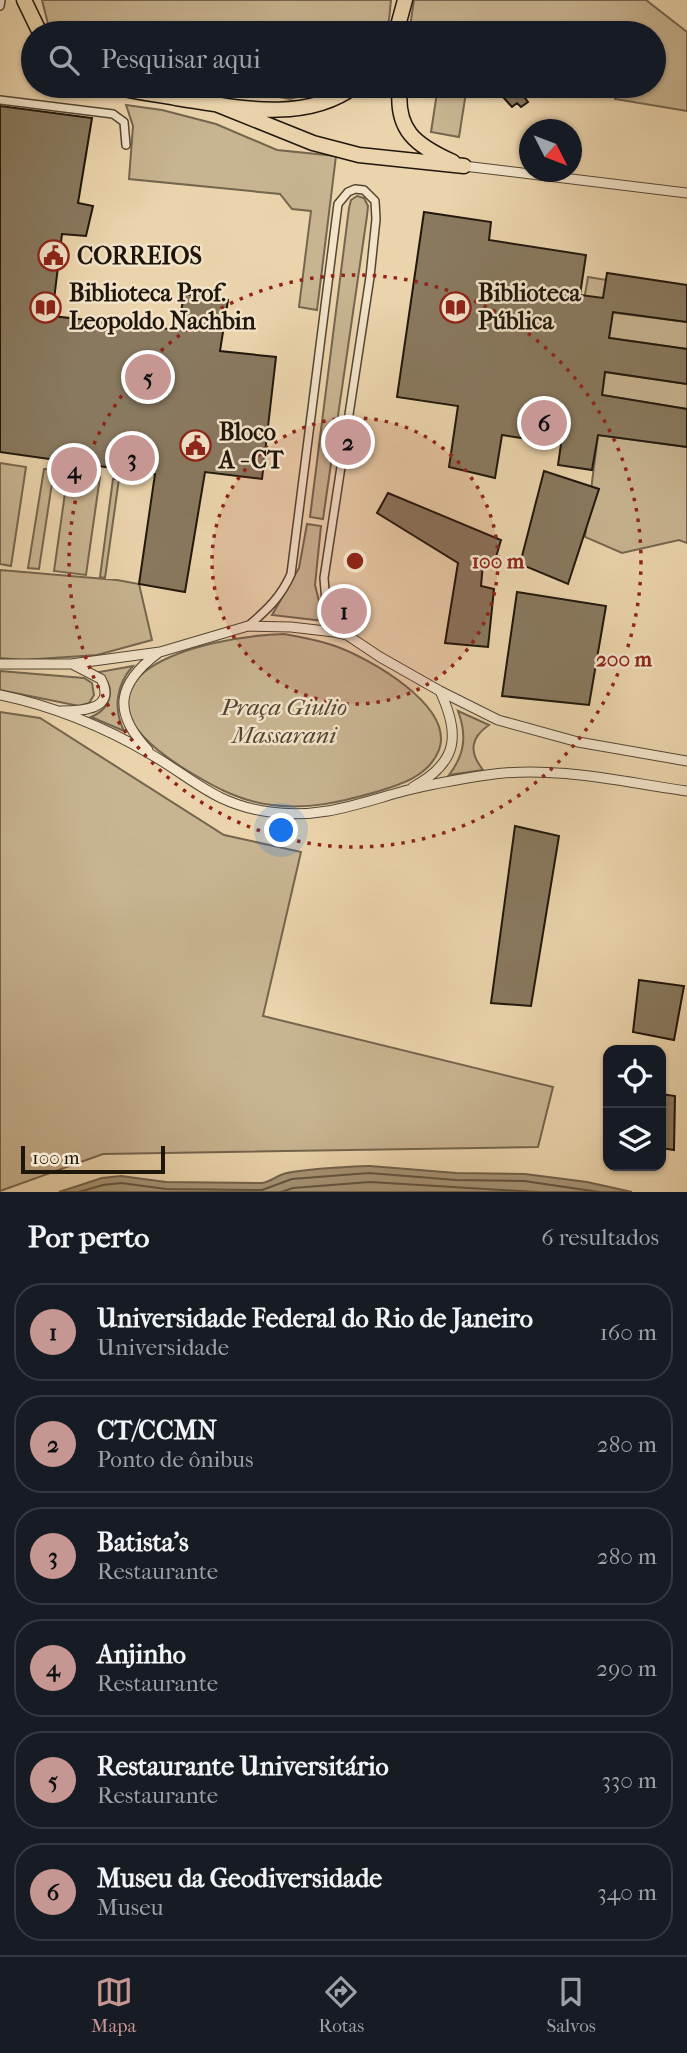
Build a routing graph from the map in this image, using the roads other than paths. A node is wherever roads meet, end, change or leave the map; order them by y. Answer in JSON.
{"nodes":[{"id":1,"x":1,"y":0,"type":"edge"},
{"id":2,"x":24,"y":0,"type":"edge"},
{"id":3,"x":29,"y":0,"type":"edge"},
{"id":4,"x":407,"y":0,"type":"edge"},
{"id":5,"x":0,"y":6,"type":"edge"},
{"id":6,"x":30,"y":16,"type":"junction"},
{"id":7,"x":33,"y":21,"type":"edge"},
{"id":8,"x":400,"y":21,"type":"edge"},
{"id":9,"x":407,"y":21,"type":"edge"},
{"id":10,"x":181,"y":98,"type":"edge"},
{"id":11,"x":335,"y":98,"type":"edge"},
{"id":12,"x":399,"y":98,"type":"edge"},
{"id":13,"x":0,"y":100,"type":"edge"},
{"id":14,"x":216,"y":104,"type":"junction"},
{"id":15,"x":126,"y":145,"type":"dead end"},
{"id":16,"x":464,"y":166,"type":"junction"},
{"id":17,"x":687,"y":193,"type":"edge"},
{"id":18,"x":248,"y":626,"type":"junction"},
{"id":19,"x":347,"y":635,"type":"junction"},
{"id":20,"x":160,"y":652,"type":"junction"},
{"id":21,"x":0,"y":664,"type":"edge"},
{"id":22,"x":71,"y":664,"type":"junction"},
{"id":23,"x":440,"y":691,"type":"junction"},
{"id":24,"x":0,"y":695,"type":"edge"},
{"id":25,"x":56,"y":711,"type":"junction"},
{"id":26,"x":153,"y":755,"type":"junction"},
{"id":27,"x":687,"y":759,"type":"edge"},
{"id":28,"x":405,"y":791,"type":"junction"},
{"id":29,"x":687,"y":791,"type":"edge"}],
"edges":[{"from":1,"to":5,"type":"street"},
{"from":2,"to":6,"type":"highway"},
{"from":3,"to":6,"type":"highway"},
{"from":4,"to":8,"type":"highway"},
{"from":4,"to":9,"type":"highway"},
{"from":6,"to":7,"type":"highway"},
{"from":10,"to":14,"type":"highway"},
{"from":11,"to":14,"type":"highway"},
{"from":12,"to":16,"type":"highway"},
{"from":13,"to":15,"type":"street"},
{"from":14,"to":16,"type":"highway"},
{"from":16,"to":17,"type":"street"},
{"from":18,"to":19,"type":"street"},
{"from":18,"to":19,"type":"street"},
{"from":18,"to":20,"type":"street"},
{"from":19,"to":23,"type":"street"},
{"from":20,"to":22,"type":"street"},
{"from":20,"to":26,"type":"street"},
{"from":21,"to":22,"type":"street"},
{"from":22,"to":25,"type":"street"},
{"from":23,"to":27,"type":"street"},
{"from":23,"to":28,"type":"street"},
{"from":24,"to":25,"type":"street"},
{"from":25,"to":26,"type":"street"},
{"from":26,"to":28,"type":"street"},
{"from":28,"to":29,"type":"street"}]}
